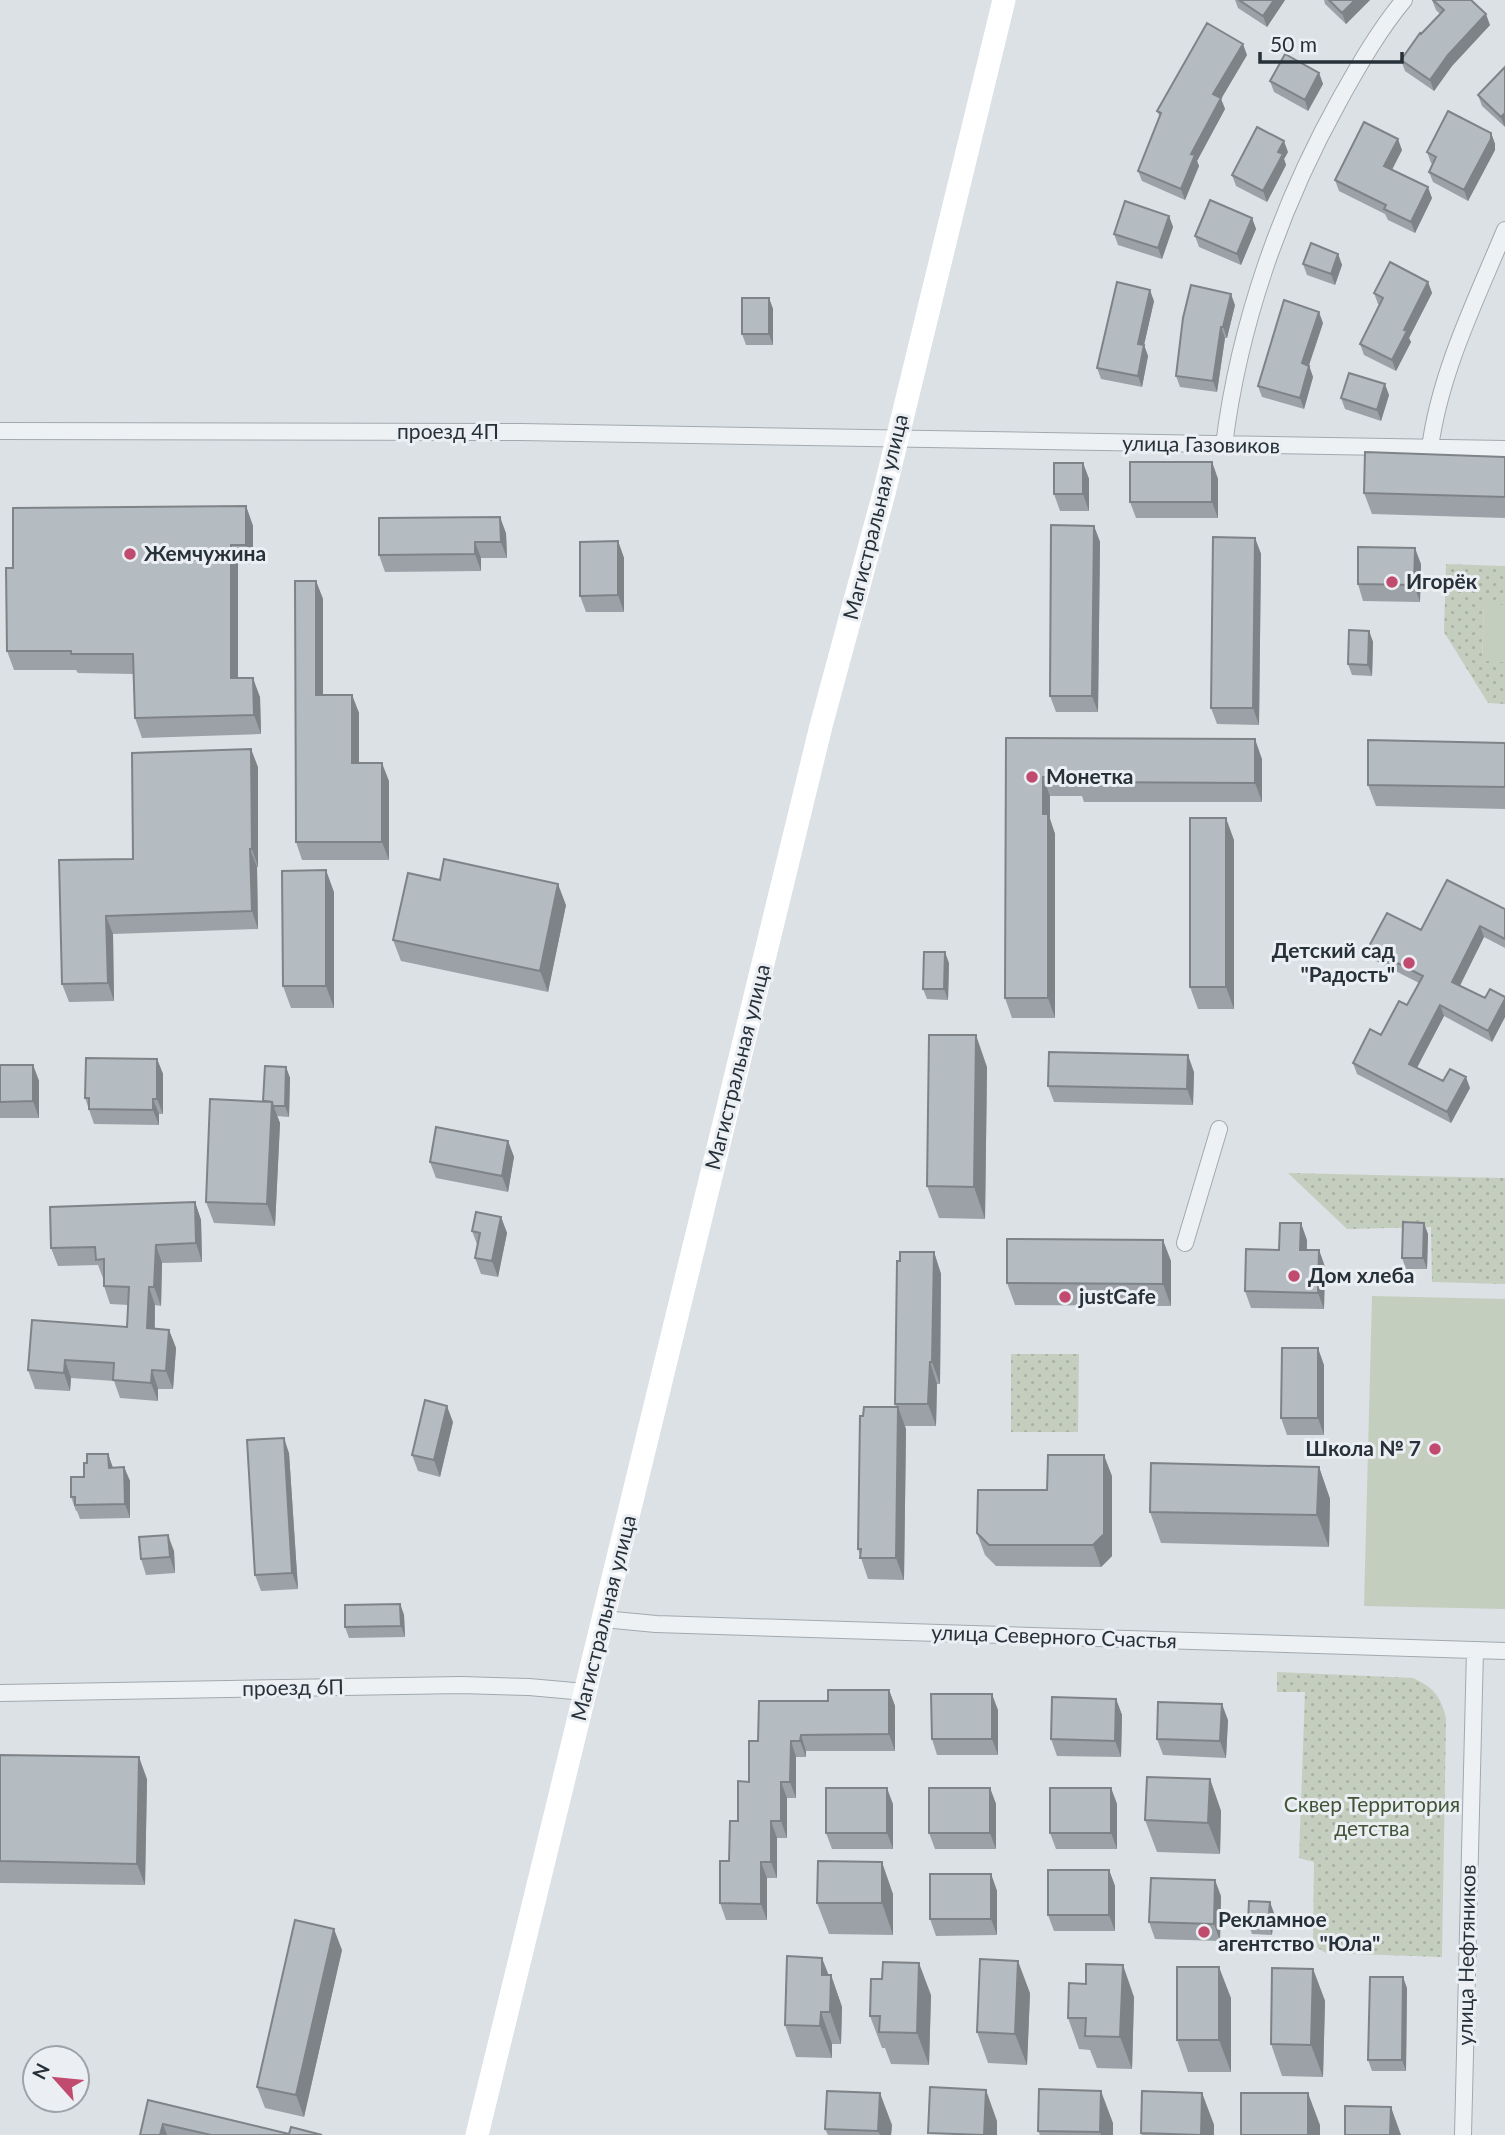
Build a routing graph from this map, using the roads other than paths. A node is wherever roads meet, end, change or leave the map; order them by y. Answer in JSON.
{"nodes":[{"id":1,"x":1004,"y":0,"type":"edge"},
{"id":2,"x":1404,"y":0,"type":"edge"},
{"id":3,"x":1505,"y":230,"type":"edge"},
{"id":4,"x":0,"y":431,"type":"edge"},
{"id":5,"x":896,"y":440,"type":"junction"},
{"id":6,"x":1224,"y":445,"type":"junction"},
{"id":7,"x":1430,"y":448,"type":"junction"},
{"id":8,"x":1505,"y":449,"type":"edge"},
{"id":9,"x":1219,"y":1129,"type":"dead end"},
{"id":10,"x":1185,"y":1243,"type":"dead end"},
{"id":11,"x":603,"y":1619,"type":"junction"},
{"id":12,"x":1475,"y":1650,"type":"junction"},
{"id":13,"x":1505,"y":1651,"type":"edge"},
{"id":14,"x":585,"y":1692,"type":"junction"},
{"id":15,"x":0,"y":1693,"type":"edge"},
{"id":16,"x":477,"y":2135,"type":"edge"},
{"id":17,"x":1463,"y":2135,"type":"edge"}],
"edges":[{"from":1,"to":5,"type":"main road","name":"Магистральная улица"},
{"from":2,"to":6,"type":"street"},
{"from":3,"to":7,"type":"street"},
{"from":4,"to":5,"type":"street","name":"проезд 4П"},
{"from":5,"to":6,"type":"street","name":"улица Газовиков"},
{"from":5,"to":11,"type":"main road","name":"Магистральная улица"},
{"from":6,"to":7,"type":"street","name":"улица Газовиков"},
{"from":7,"to":8,"type":"street","name":"улица Газовиков"},
{"from":9,"to":10,"type":"street"},
{"from":11,"to":12,"type":"street","name":"улица Северного Счастья"},
{"from":11,"to":14,"type":"main road","name":"Магистральная улица"},
{"from":12,"to":13,"type":"street","name":"улица Северного Счастья"},
{"from":12,"to":17,"type":"street","name":"улица Нефтяников"},
{"from":14,"to":15,"type":"street","name":"проезд 6П"},
{"from":14,"to":16,"type":"main road","name":"Магистральная улица"}]}
